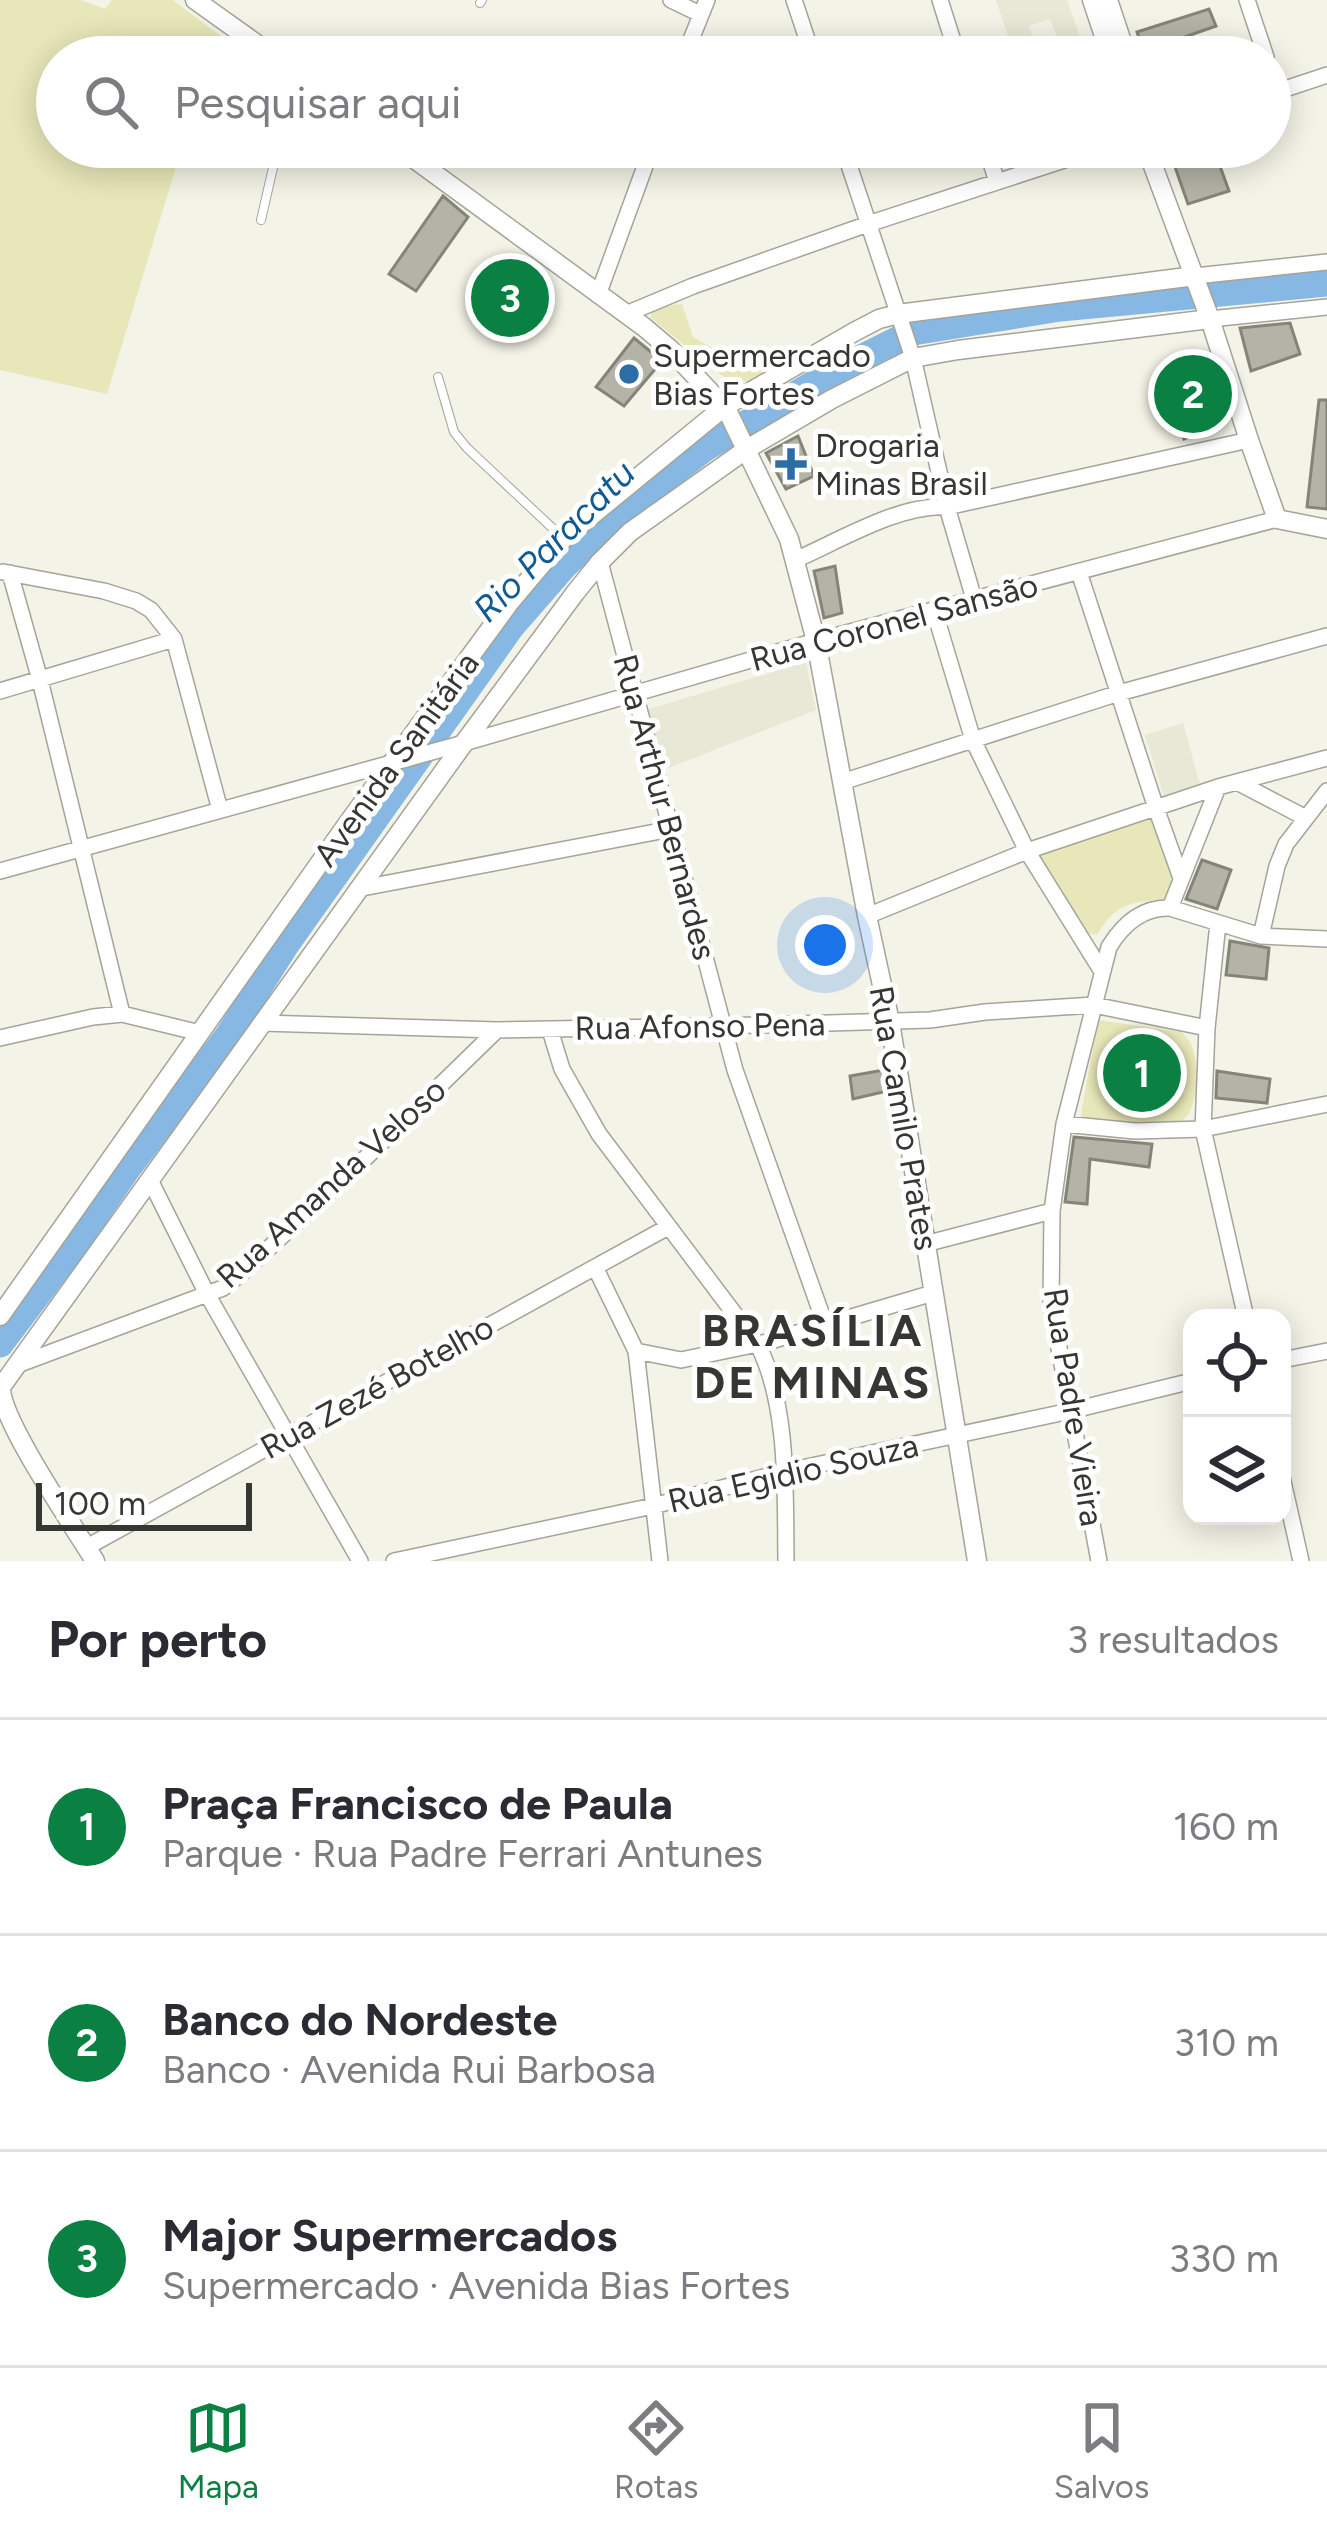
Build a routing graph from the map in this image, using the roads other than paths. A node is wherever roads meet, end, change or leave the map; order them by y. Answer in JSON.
{"nodes":[{"id":1,"x":671,"y":0,"type":"edge"},
{"id":2,"x":794,"y":0,"type":"edge"},
{"id":3,"x":940,"y":0,"type":"edge"},
{"id":4,"x":1092,"y":0,"type":"edge"},
{"id":5,"x":1108,"y":0,"type":"edge"},
{"id":6,"x":1247,"y":0,"type":"edge"},
{"id":7,"x":208,"y":4,"type":"edge"},
{"id":8,"x":704,"y":7,"type":"edge"},
{"id":9,"x":248,"y":36,"type":"edge"},
{"id":10,"x":693,"y":36,"type":"edge"},
{"id":11,"x":806,"y":36,"type":"edge"},
{"id":12,"x":951,"y":36,"type":"edge"},
{"id":13,"x":1104,"y":36,"type":"edge"},
{"id":14,"x":1120,"y":36,"type":"edge"},
{"id":15,"x":1259,"y":36,"type":"edge"},
{"id":16,"x":1327,"y":75,"type":"edge"},
{"id":17,"x":1291,"y":87,"type":"edge"},
{"id":18,"x":273,"y":168,"type":"edge"},
{"id":19,"x":426,"y":168,"type":"edge"},
{"id":20,"x":644,"y":168,"type":"edge"},
{"id":21,"x":850,"y":168,"type":"edge"},
{"id":22,"x":993,"y":168,"type":"edge"},
{"id":23,"x":1040,"y":168,"type":"edge"},
{"id":24,"x":1156,"y":168,"type":"edge"},
{"id":25,"x":998,"y":182,"type":"junction"},
{"id":26,"x":260,"y":220,"type":"dead end"},
{"id":27,"x":868,"y":224,"type":"junction"},
{"id":28,"x":1327,"y":262,"type":"edge"},
{"id":29,"x":598,"y":295,"type":"junction"},
{"id":30,"x":1202,"y":296,"type":"junction"},
{"id":31,"x":1327,"y":307,"type":"edge"},
{"id":32,"x":626,"y":314,"type":"junction"},
{"id":33,"x":899,"y":317,"type":"junction"},
{"id":34,"x":912,"y":354,"type":"junction"},
{"id":35,"x":438,"y":377,"type":"dead end"},
{"id":36,"x":725,"y":409,"type":"junction"},
{"id":37,"x":1249,"y":440,"type":"junction"},
{"id":38,"x":745,"y":445,"type":"junction"},
{"id":39,"x":947,"y":507,"type":"junction"},
{"id":40,"x":1277,"y":519,"type":"junction"},
{"id":41,"x":1327,"y":529,"type":"edge"},
{"id":42,"x":564,"y":538,"type":"junction"},
{"id":43,"x":795,"y":560,"type":"junction"},
{"id":44,"x":600,"y":562,"type":"junction"},
{"id":45,"x":5,"y":572,"type":"edge"},
{"id":46,"x":1079,"y":572,"type":"junction"},
{"id":47,"x":974,"y":599,"type":"junction"},
{"id":48,"x":934,"y":610,"type":"junction"},
{"id":49,"x":1327,"y":636,"type":"edge"},
{"id":50,"x":174,"y":639,"type":"junction"},
{"id":51,"x":816,"y":641,"type":"junction"},
{"id":52,"x":40,"y":680,"type":"junction"},
{"id":53,"x":0,"y":691,"type":"edge"},
{"id":54,"x":1119,"y":693,"type":"junction"},
{"id":55,"x":634,"y":695,"type":"junction"},
{"id":56,"x":973,"y":740,"type":"junction"},
{"id":57,"x":464,"y":743,"type":"junction"},
{"id":58,"x":1327,"y":758,"type":"edge"},
{"id":59,"x":394,"y":762,"type":"junction"},
{"id":60,"x":842,"y":782,"type":"junction"},
{"id":61,"x":1237,"y":782,"type":"junction"},
{"id":62,"x":1218,"y":787,"type":"junction"},
{"id":63,"x":1327,"y":790,"type":"edge"},
{"id":64,"x":1156,"y":808,"type":"junction"},
{"id":65,"x":220,"y":810,"type":"junction"},
{"id":66,"x":1306,"y":818,"type":"junction"},
{"id":67,"x":671,"y":829,"type":"junction"},
{"id":68,"x":82,"y":847,"type":"junction"},
{"id":69,"x":1027,"y":851,"type":"junction"},
{"id":70,"x":0,"y":872,"type":"edge"},
{"id":71,"x":1181,"y":878,"type":"junction"},
{"id":72,"x":357,"y":889,"type":"junction"},
{"id":73,"x":1171,"y":908,"type":"junction"},
{"id":74,"x":867,"y":916,"type":"junction"},
{"id":75,"x":1218,"y":923,"type":"junction"},
{"id":76,"x":1261,"y":936,"type":"junction"},
{"id":77,"x":1327,"y":939,"type":"edge"},
{"id":78,"x":1101,"y":970,"type":"junction"},
{"id":79,"x":1094,"y":1005,"type":"junction"},
{"id":80,"x":122,"y":1013,"type":"junction"},
{"id":81,"x":890,"y":1022,"type":"junction"},
{"id":82,"x":262,"y":1023,"type":"junction"},
{"id":83,"x":724,"y":1026,"type":"junction"},
{"id":84,"x":1207,"y":1028,"type":"junction"},
{"id":85,"x":497,"y":1030,"type":"junction"},
{"id":86,"x":550,"y":1030,"type":"junction"},
{"id":87,"x":200,"y":1033,"type":"junction"},
{"id":88,"x":0,"y":1039,"type":"edge"},
{"id":89,"x":1327,"y":1104,"type":"edge"},
{"id":90,"x":1064,"y":1124,"type":"junction"},
{"id":91,"x":1203,"y":1129,"type":"junction"},
{"id":92,"x":149,"y":1180,"type":"junction"},
{"id":93,"x":1052,"y":1210,"type":"junction"},
{"id":94,"x":668,"y":1227,"type":"junction"},
{"id":95,"x":925,"y":1244,"type":"junction"},
{"id":96,"x":596,"y":1267,"type":"junction"},
{"id":97,"x":933,"y":1293,"type":"junction"},
{"id":98,"x":207,"y":1294,"type":"junction"},
{"id":99,"x":1244,"y":1309,"type":"edge"},
{"id":100,"x":0,"y":1316,"type":"edge"},
{"id":101,"x":825,"y":1324,"type":"junction"},
{"id":102,"x":758,"y":1345,"type":"junction"},
{"id":103,"x":636,"y":1351,"type":"junction"},
{"id":104,"x":1327,"y":1351,"type":"edge"},
{"id":105,"x":1291,"y":1358,"type":"edge"},
{"id":106,"x":17,"y":1365,"type":"junction"},
{"id":107,"x":1183,"y":1383,"type":"edge"},
{"id":108,"x":1070,"y":1411,"type":"junction"},
{"id":109,"x":290,"y":1435,"type":"junction"},
{"id":110,"x":957,"y":1436,"type":"junction"},
{"id":111,"x":783,"y":1472,"type":"junction"},
{"id":112,"x":653,"y":1506,"type":"junction"},
{"id":113,"x":1291,"y":1517,"type":"edge"},
{"id":114,"x":91,"y":1554,"type":"edge"},
{"id":115,"x":360,"y":1561,"type":"edge"},
{"id":116,"x":394,"y":1561,"type":"edge"},
{"id":117,"x":661,"y":1561,"type":"edge"},
{"id":118,"x":786,"y":1561,"type":"edge"},
{"id":119,"x":977,"y":1561,"type":"edge"},
{"id":120,"x":1100,"y":1561,"type":"edge"},
{"id":121,"x":1301,"y":1561,"type":"edge"}],
"edges":[{"from":1,"to":8,"type":"street"},
{"from":2,"to":11,"type":"street"},
{"from":3,"to":12,"type":"street"},
{"from":4,"to":13,"type":"street"},
{"from":5,"to":14,"type":"street"},
{"from":6,"to":15,"type":"street"},
{"from":7,"to":9,"type":"street"},
{"from":8,"to":10,"type":"street"},
{"from":16,"to":17,"type":"street"},
{"from":18,"to":26,"type":"lane"},
{"from":19,"to":29,"type":"street","name":"Rua Camilo Prates"},
{"from":20,"to":29,"type":"street"},
{"from":21,"to":27,"type":"street"},
{"from":22,"to":25,"type":"street"},
{"from":23,"to":25,"type":"street"},
{"from":24,"to":30,"type":"street"},
{"from":25,"to":27,"type":"street"},
{"from":27,"to":32,"type":"street"},
{"from":27,"to":33,"type":"street"},
{"from":28,"to":30,"type":"street","name":"Avenida Sanitária"},
{"from":29,"to":32,"type":"street","name":"Rua Camilo Prates"},
{"from":30,"to":31,"type":"street","name":"Avenida Sanitária"},
{"from":30,"to":33,"type":"street","name":"Avenida Sanitária"},
{"from":30,"to":34,"type":"street","name":"Avenida Sanitária"},
{"from":30,"to":37,"type":"street"},
{"from":32,"to":36,"type":"street","name":"Rua Camilo Prates"},
{"from":33,"to":34,"type":"street"},
{"from":33,"to":36,"type":"street","name":"Avenida Sanitária"},
{"from":34,"to":38,"type":"street","name":"Avenida Sanitária"},
{"from":34,"to":39,"type":"street"},
{"from":35,"to":42,"type":"lane"},
{"from":36,"to":38,"type":"street","name":"Rua Camilo Prates"},
{"from":36,"to":42,"type":"street","name":"Avenida Sanitária"},
{"from":37,"to":39,"type":"street"},
{"from":37,"to":40,"type":"street"},
{"from":38,"to":43,"type":"street","name":"Rua Camilo Prates"},
{"from":38,"to":44,"type":"street","name":"Avenida Sanitária"},
{"from":39,"to":43,"type":"street"},
{"from":39,"to":47,"type":"street"},
{"from":40,"to":41,"type":"street","name":"Rua Coronel Sansão"},
{"from":40,"to":46,"type":"street","name":"Rua Coronel Sansão"},
{"from":42,"to":59,"type":"street","name":"Avenida Sanitária"},
{"from":43,"to":51,"type":"street","name":"Rua Camilo Prates"},
{"from":44,"to":55,"type":"street","name":"Rua Arthur Bernardes"},
{"from":44,"to":57,"type":"street","name":"Avenida Sanitária"},
{"from":45,"to":50,"type":"street"},
{"from":45,"to":52,"type":"street"},
{"from":46,"to":47,"type":"street","name":"Rua Coronel Sansão"},
{"from":46,"to":54,"type":"street"},
{"from":47,"to":48,"type":"street","name":"Rua Coronel Sansão"},
{"from":48,"to":51,"type":"street","name":"Rua Coronel Sansão"},
{"from":48,"to":56,"type":"street"},
{"from":49,"to":54,"type":"street"},
{"from":50,"to":52,"type":"street"},
{"from":50,"to":65,"type":"street"},
{"from":51,"to":55,"type":"street","name":"Rua Coronel Sansão"},
{"from":51,"to":60,"type":"street","name":"Rua Camilo Prates"},
{"from":52,"to":53,"type":"street"},
{"from":52,"to":68,"type":"street"},
{"from":54,"to":56,"type":"street"},
{"from":54,"to":64,"type":"street"},
{"from":55,"to":57,"type":"street","name":"Rua Coronel Sansão"},
{"from":55,"to":67,"type":"street","name":"Rua Arthur Bernardes"},
{"from":56,"to":60,"type":"street"},
{"from":56,"to":69,"type":"street"},
{"from":57,"to":59,"type":"street","name":"Rua Coronel Sansão"},
{"from":57,"to":72,"type":"street","name":"Avenida Sanitária"},
{"from":58,"to":61,"type":"street"},
{"from":59,"to":65,"type":"street","name":"Rua Coronel Sansão"},
{"from":59,"to":87,"type":"street","name":"Avenida Sanitária"},
{"from":60,"to":74,"type":"street","name":"Rua Camilo Prates"},
{"from":61,"to":62,"type":"street"},
{"from":61,"to":66,"type":"street"},
{"from":62,"to":64,"type":"street"},
{"from":62,"to":71,"type":"street"},
{"from":63,"to":66,"type":"street"},
{"from":64,"to":69,"type":"street"},
{"from":64,"to":71,"type":"street"},
{"from":65,"to":68,"type":"street","name":"Rua Coronel Sansão"},
{"from":66,"to":76,"type":"street"},
{"from":67,"to":72,"type":"street"},
{"from":67,"to":83,"type":"street","name":"Rua Arthur Bernardes"},
{"from":68,"to":70,"type":"street","name":"Rua Coronel Sansão"},
{"from":68,"to":80,"type":"street"},
{"from":69,"to":74,"type":"street"},
{"from":69,"to":78,"type":"street"},
{"from":71,"to":73,"type":"street"},
{"from":72,"to":82,"type":"street","name":"Avenida Sanitária"},
{"from":73,"to":75,"type":"street"},
{"from":73,"to":78,"type":"street"},
{"from":74,"to":81,"type":"street","name":"Rua Camilo Prates"},
{"from":75,"to":76,"type":"street"},
{"from":75,"to":84,"type":"street"},
{"from":76,"to":77,"type":"street"},
{"from":78,"to":79,"type":"street","name":"Rua Padre Vieira"},
{"from":79,"to":81,"type":"street","name":"Rua Afonso Pena"},
{"from":79,"to":84,"type":"street","name":"Rua Afonso Pena"},
{"from":79,"to":90,"type":"street","name":"Rua Padre Vieira"},
{"from":80,"to":87,"type":"street"},
{"from":80,"to":88,"type":"street"},
{"from":81,"to":83,"type":"street","name":"Rua Afonso Pena"},
{"from":81,"to":95,"type":"street","name":"Rua Camilo Prates"},
{"from":82,"to":85,"type":"street","name":"Rua Afonso Pena"},
{"from":82,"to":92,"type":"street","name":"Avenida Sanitária"},
{"from":83,"to":86,"type":"street","name":"Rua Afonso Pena"},
{"from":83,"to":101,"type":"street","name":"Rua Arthur Bernardes"},
{"from":84,"to":91,"type":"street"},
{"from":85,"to":86,"type":"street","name":"Rua Afonso Pena"},
{"from":85,"to":98,"type":"street","name":"Rua Amanda Veloso"},
{"from":86,"to":94,"type":"street"},
{"from":87,"to":100,"type":"street","name":"Avenida Sanitária"},
{"from":89,"to":91,"type":"street"},
{"from":90,"to":91,"type":"street"},
{"from":90,"to":93,"type":"street","name":"Rua Padre Vieira"},
{"from":91,"to":99,"type":"street"},
{"from":92,"to":98,"type":"street"},
{"from":92,"to":106,"type":"street","name":"Avenida Sanitária"},
{"from":93,"to":95,"type":"street"},
{"from":93,"to":108,"type":"street","name":"Rua Padre Vieira"},
{"from":94,"to":96,"type":"street","name":"Rua Zezé Botelho"},
{"from":94,"to":102,"type":"street"},
{"from":95,"to":97,"type":"street","name":"Rua Camilo Prates"},
{"from":96,"to":103,"type":"street"},
{"from":96,"to":109,"type":"street","name":"Rua Zezé Botelho"},
{"from":97,"to":101,"type":"street"},
{"from":97,"to":110,"type":"street","name":"Rua Camilo Prates"},
{"from":98,"to":106,"type":"street","name":"Rua Amanda Veloso"},
{"from":98,"to":109,"type":"street"},
{"from":101,"to":102,"type":"street"},
{"from":102,"to":103,"type":"street"},
{"from":102,"to":111,"type":"street"},
{"from":103,"to":112,"type":"street"},
{"from":104,"to":105,"type":"street"},
{"from":106,"to":114,"type":"street"},
{"from":107,"to":108,"type":"street","name":"Rua Egidio Souza"},
{"from":108,"to":110,"type":"street","name":"Rua Egidio Souza"},
{"from":108,"to":120,"type":"street","name":"Rua Padre Vieira"},
{"from":109,"to":114,"type":"street","name":"Rua Zezé Botelho"},
{"from":109,"to":115,"type":"street"},
{"from":110,"to":111,"type":"street","name":"Rua Egidio Souza"},
{"from":110,"to":119,"type":"street","name":"Rua Camilo Prates"},
{"from":111,"to":112,"type":"street","name":"Rua Egidio Souza"},
{"from":111,"to":118,"type":"street"},
{"from":112,"to":116,"type":"street","name":"Rua Egidio Souza"},
{"from":112,"to":117,"type":"street"},
{"from":113,"to":121,"type":"street"}]}
